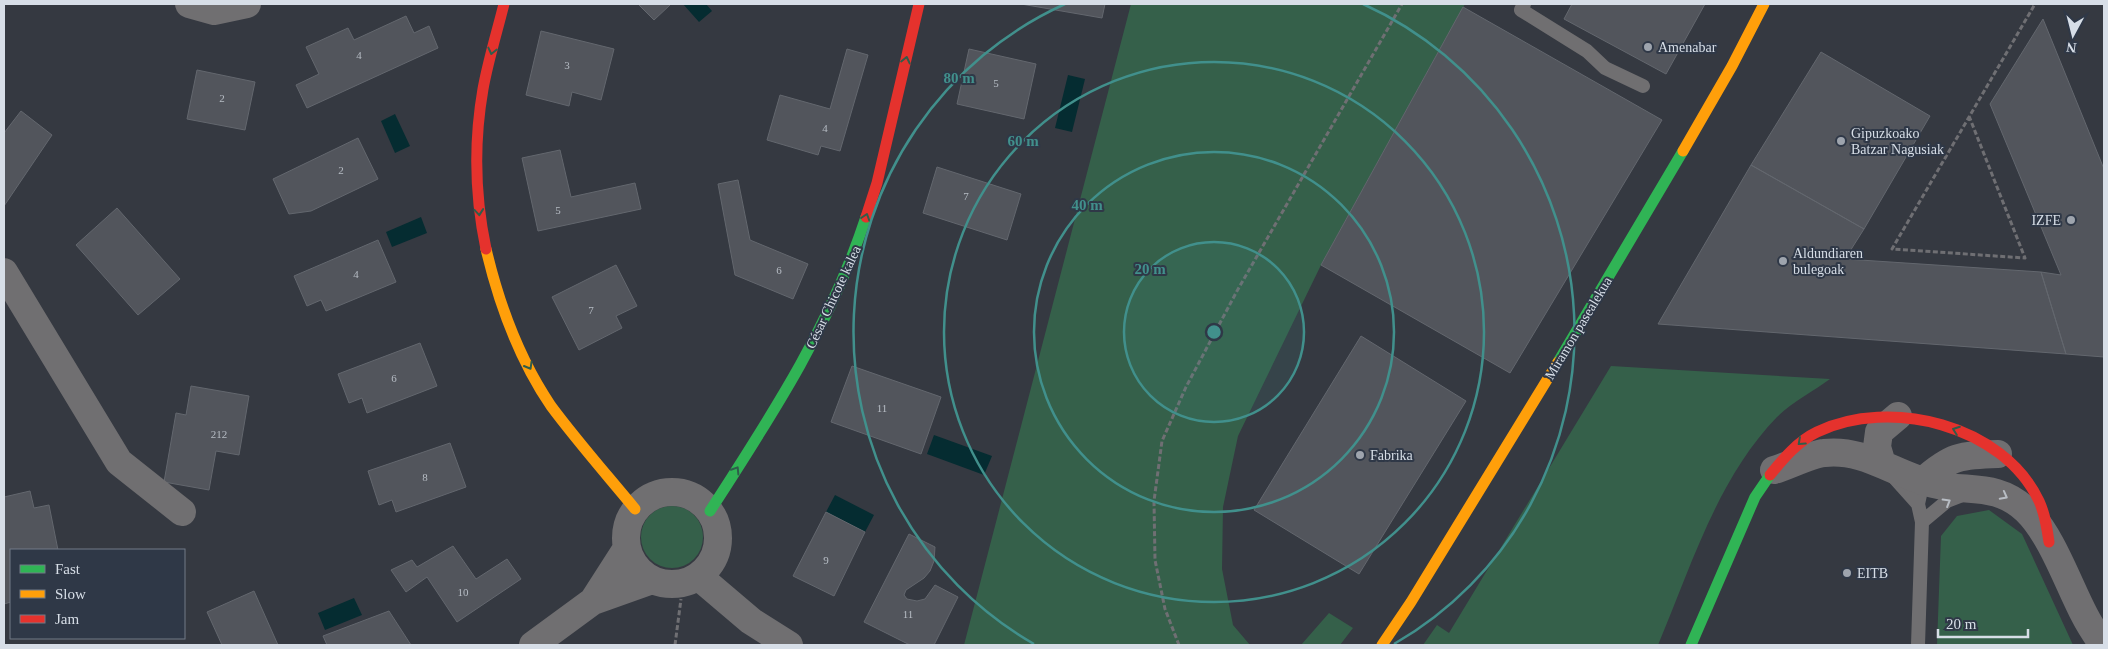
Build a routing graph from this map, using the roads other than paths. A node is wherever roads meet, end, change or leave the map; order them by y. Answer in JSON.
{"nodes":[{"id":1,"x":189,"y":4,"type":"edge"},
{"id":2,"x":247,"y":4,"type":"edge"},
{"id":3,"x":504,"y":4,"type":"edge"},
{"id":4,"x":919,"y":4,"type":"edge"},
{"id":5,"x":1524,"y":4,"type":"edge"},
{"id":6,"x":1764,"y":4,"type":"edge"},
{"id":7,"x":1643,"y":86,"type":"dead end"},
{"id":8,"x":4,"y":272,"type":"edge"},
{"id":9,"x":1898,"y":416,"type":"junction"},
{"id":10,"x":1998,"y":454,"type":"junction"},
{"id":11,"x":1882,"y":464,"type":"junction"},
{"id":12,"x":1774,"y":470,"type":"junction"},
{"id":13,"x":1977,"y":488,"type":"junction"},
{"id":14,"x":1921,"y":492,"type":"junction"},
{"id":15,"x":635,"y":509,"type":"junction"},
{"id":16,"x":710,"y":511,"type":"junction"},
{"id":17,"x":182,"y":512,"type":"dead end"},
{"id":18,"x":1922,"y":522,"type":"junction"},
{"id":19,"x":2049,"y":542,"type":"junction"},
{"id":20,"x":626,"y":548,"type":"junction"},
{"id":21,"x":652,"y":580,"type":"junction"},
{"id":22,"x":691,"y":580,"type":"junction"},
{"id":23,"x":594,"y":601,"type":"junction"},
{"id":24,"x":533,"y":645,"type":"edge"},
{"id":25,"x":789,"y":645,"type":"edge"},
{"id":26,"x":1382,"y":645,"type":"edge"},
{"id":27,"x":1691,"y":645,"type":"edge"},
{"id":28,"x":1918,"y":645,"type":"edge"},
{"id":29,"x":2103,"y":645,"type":"edge"}],
"edges":[{"from":1,"to":2,"type":"street"},
{"from":3,"to":15,"type":"street","one_way":true},
{"from":16,"to":4,"type":"street","name":"César Chicote kalea","one_way":true},
{"from":5,"to":7,"type":"lane"},
{"from":6,"to":26,"type":"street","name":"Miramon pasealekua"},
{"from":8,"to":17,"type":"street"},
{"from":10,"to":9,"type":"street","one_way":true},
{"from":9,"to":11,"type":"street"},
{"from":9,"to":12,"type":"street","one_way":true},
{"from":10,"to":14,"type":"street"},
{"from":10,"to":19,"type":"street"},
{"from":11,"to":12,"type":"street"},
{"from":11,"to":14,"type":"street"},
{"from":12,"to":27,"type":"street"},
{"from":13,"to":14,"type":"street"},
{"from":18,"to":13,"type":"lane","one_way":true},
{"from":13,"to":19,"type":"street","one_way":true},
{"from":14,"to":18,"type":"lane"},
{"from":15,"to":16,"type":"street"},
{"from":15,"to":20,"type":"street"},
{"from":16,"to":22,"type":"street"},
{"from":18,"to":28,"type":"lane"},
{"from":19,"to":29,"type":"street"},
{"from":20,"to":21,"type":"street"},
{"from":20,"to":23,"type":"street"},
{"from":21,"to":22,"type":"street"},
{"from":21,"to":23,"type":"street"},
{"from":22,"to":25,"type":"street"},
{"from":23,"to":24,"type":"street"}]}
